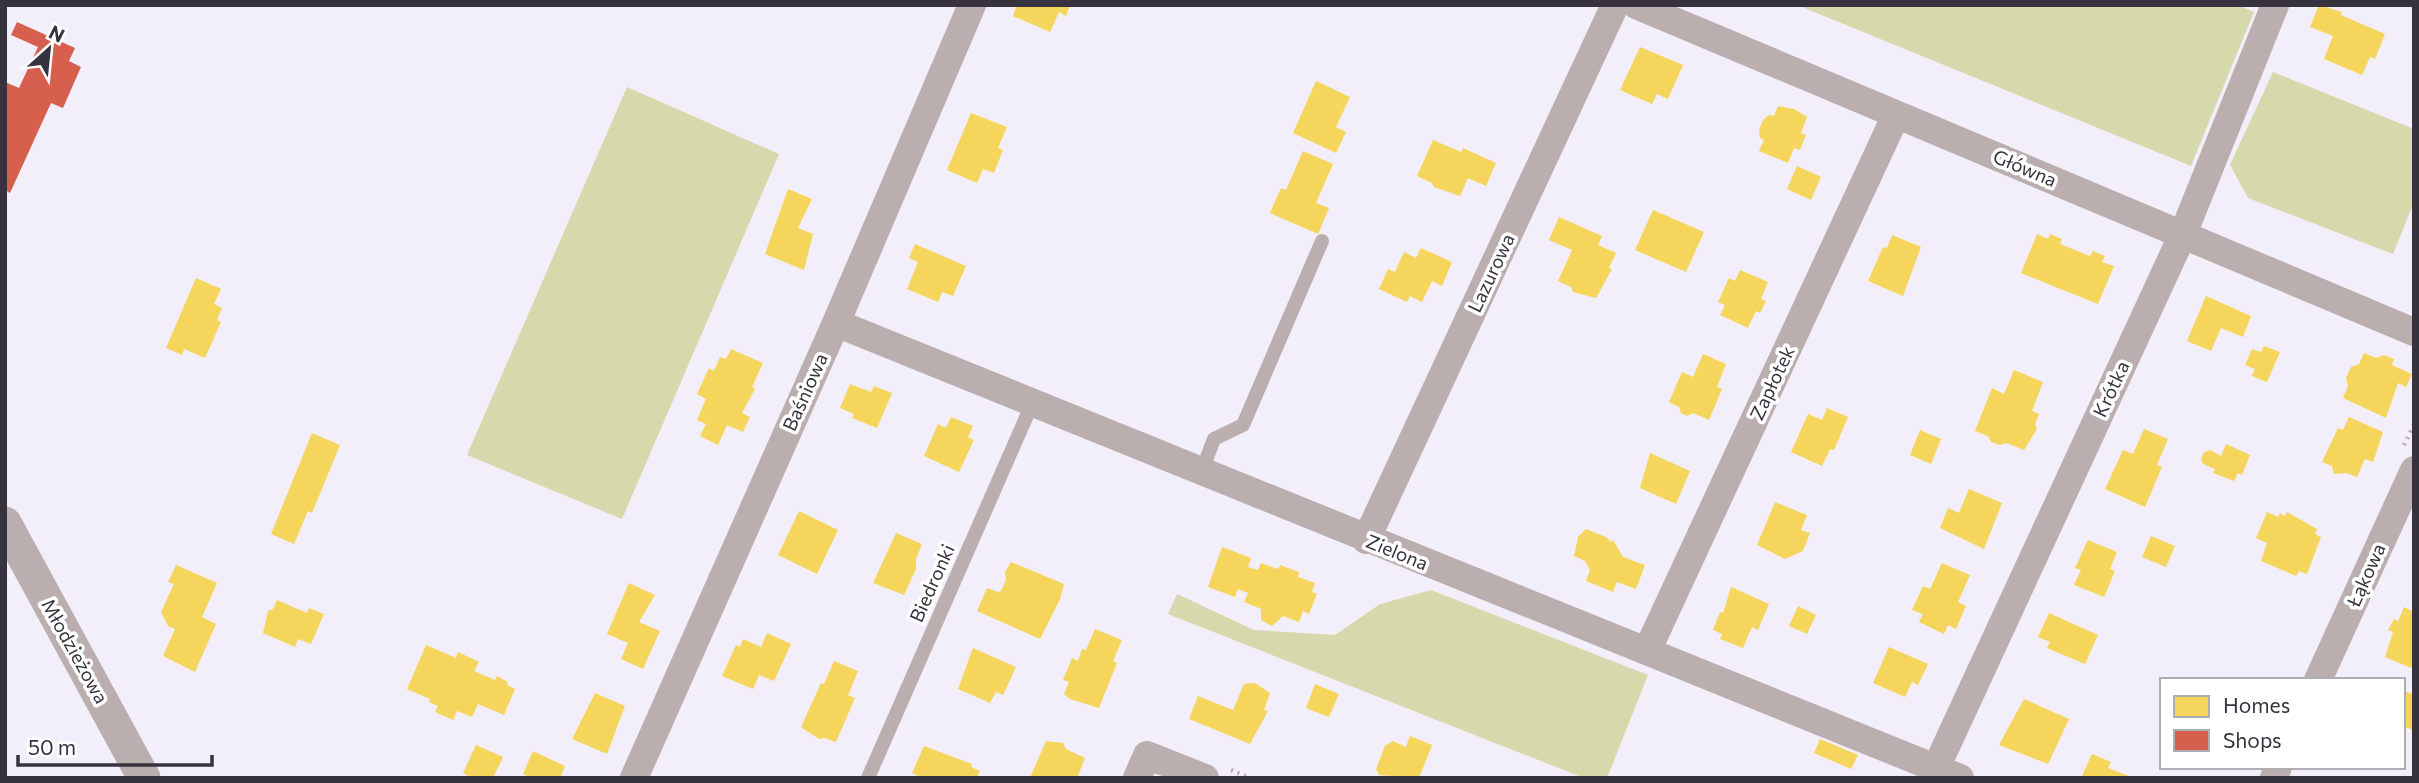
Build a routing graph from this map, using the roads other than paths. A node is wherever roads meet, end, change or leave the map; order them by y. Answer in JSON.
{"nodes":[{"id":1,"x":972,"y":5,"type":"edge"},
{"id":2,"x":1615,"y":5,"type":"edge"},
{"id":3,"x":1636,"y":5,"type":"edge"},
{"id":4,"x":2274,"y":5,"type":"edge"},
{"id":5,"x":1896,"y":115,"type":"junction"},
{"id":6,"x":2183,"y":234,"type":"junction"},
{"id":7,"x":1322,"y":241,"type":"dead end"},
{"id":8,"x":836,"y":323,"type":"junction"},
{"id":9,"x":2414,"y":332,"type":"edge"},
{"id":10,"x":1032,"y":404,"type":"junction"},
{"id":11,"x":2414,"y":470,"type":"edge"},
{"id":12,"x":1201,"y":473,"type":"junction"},
{"id":13,"x":5,"y":523,"type":"edge"},
{"id":14,"x":1366,"y":540,"type":"junction"},
{"id":15,"x":1647,"y":651,"type":"junction"},
{"id":16,"x":2319,"y":678,"type":"edge"},
{"id":17,"x":1948,"y":773,"type":"edge"},
{"id":18,"x":144,"y":778,"type":"edge"},
{"id":19,"x":634,"y":778,"type":"edge"},
{"id":20,"x":868,"y":778,"type":"edge"},
{"id":21,"x":1137,"y":778,"type":"edge"},
{"id":22,"x":1205,"y":778,"type":"edge"}],
"edges":[{"from":1,"to":8,"type":"street","name":"Baśniowa"},
{"from":2,"to":14,"type":"street","name":"Lazurowa"},
{"from":3,"to":5,"type":"street","name":"Główna"},
{"from":4,"to":6,"type":"street","name":"Krótka"},
{"from":5,"to":6,"type":"street","name":"Główna"},
{"from":5,"to":15,"type":"street","name":"Zapłotek"},
{"from":6,"to":9,"type":"street","name":"Główna"},
{"from":6,"to":17,"type":"street","name":"Krótka"},
{"from":7,"to":12,"type":"lane"},
{"from":8,"to":10,"type":"street","name":"Zielona"},
{"from":8,"to":19,"type":"street","name":"Baśniowa"},
{"from":10,"to":12,"type":"street","name":"Zielona"},
{"from":10,"to":20,"type":"lane","name":"Biedronki"},
{"from":11,"to":16,"type":"street","name":"Łąkowa"},
{"from":12,"to":14,"type":"street","name":"Zielona"},
{"from":13,"to":18,"type":"street","name":"Młodzieżowa"},
{"from":14,"to":15,"type":"street","name":"Zielona"},
{"from":15,"to":17,"type":"street","name":"Zielona"},
{"from":21,"to":22,"type":"street"}]}
